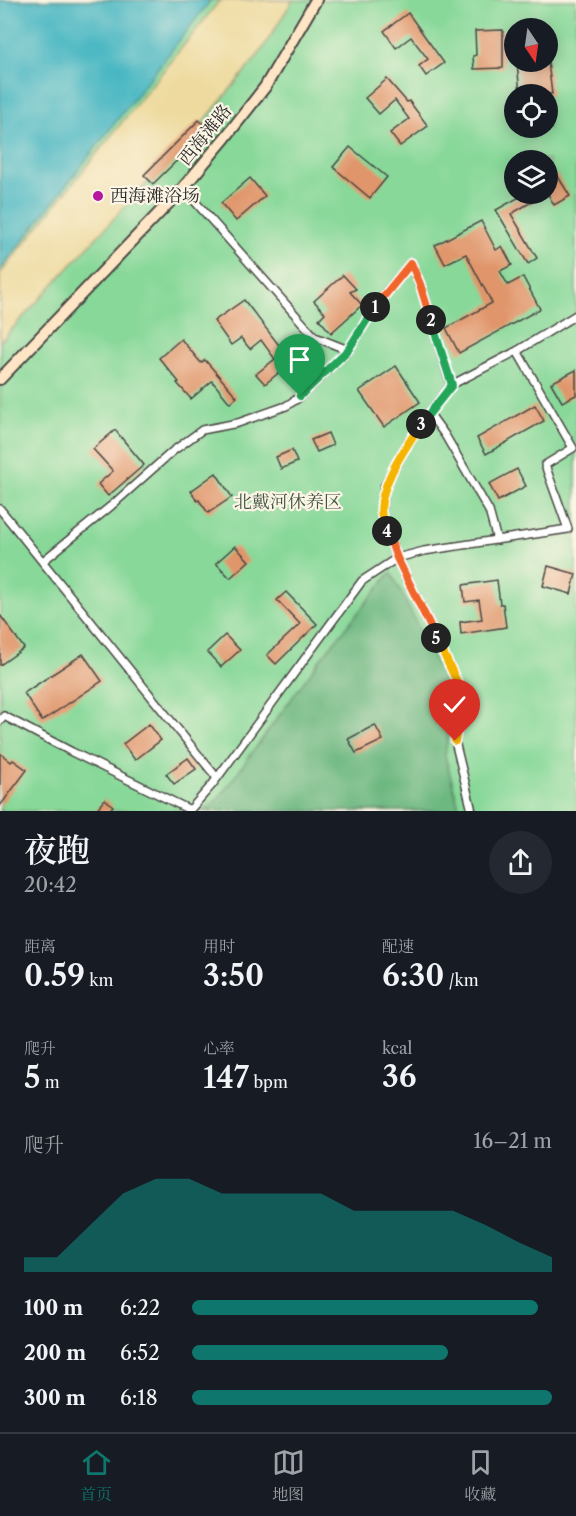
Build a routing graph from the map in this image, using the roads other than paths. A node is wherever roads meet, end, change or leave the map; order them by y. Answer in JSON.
{"nodes":[{"id":1,"x":316,"y":0,"type":"edge"},
{"id":2,"x":183,"y":188,"type":"junction"},
{"id":3,"x":576,"y":315,"type":"edge"},
{"id":4,"x":348,"y":350,"type":"junction"},
{"id":5,"x":517,"y":351,"type":"junction"},
{"id":6,"x":0,"y":379,"type":"edge"},
{"id":7,"x":452,"y":385,"type":"junction"},
{"id":8,"x":429,"y":413,"type":"junction"},
{"id":9,"x":0,"y":509,"type":"edge"},
{"id":10,"x":497,"y":540,"type":"junction"},
{"id":11,"x":397,"y":558,"type":"junction"},
{"id":12,"x":43,"y":561,"type":"junction"},
{"id":13,"x":0,"y":721,"type":"edge"},
{"id":14,"x":217,"y":778,"type":"junction"},
{"id":15,"x":190,"y":811,"type":"edge"},
{"id":16,"x":472,"y":811,"type":"edge"}],
"edges":[{"from":1,"to":2,"type":"main road","name":"西海滩路"},
{"from":2,"to":4,"type":"street"},
{"from":2,"to":6,"type":"main road","name":"西海滩路"},
{"from":3,"to":5,"type":"street"},
{"from":4,"to":7,"type":"street"},
{"from":4,"to":12,"type":"street"},
{"from":5,"to":7,"type":"street"},
{"from":5,"to":10,"type":"street"},
{"from":7,"to":8,"type":"street"},
{"from":8,"to":10,"type":"street"},
{"from":8,"to":11,"type":"street"},
{"from":9,"to":12,"type":"street"},
{"from":10,"to":11,"type":"street"},
{"from":11,"to":14,"type":"street"},
{"from":11,"to":16,"type":"street"},
{"from":12,"to":14,"type":"street"},
{"from":13,"to":15,"type":"street"},
{"from":14,"to":15,"type":"street"}]}
